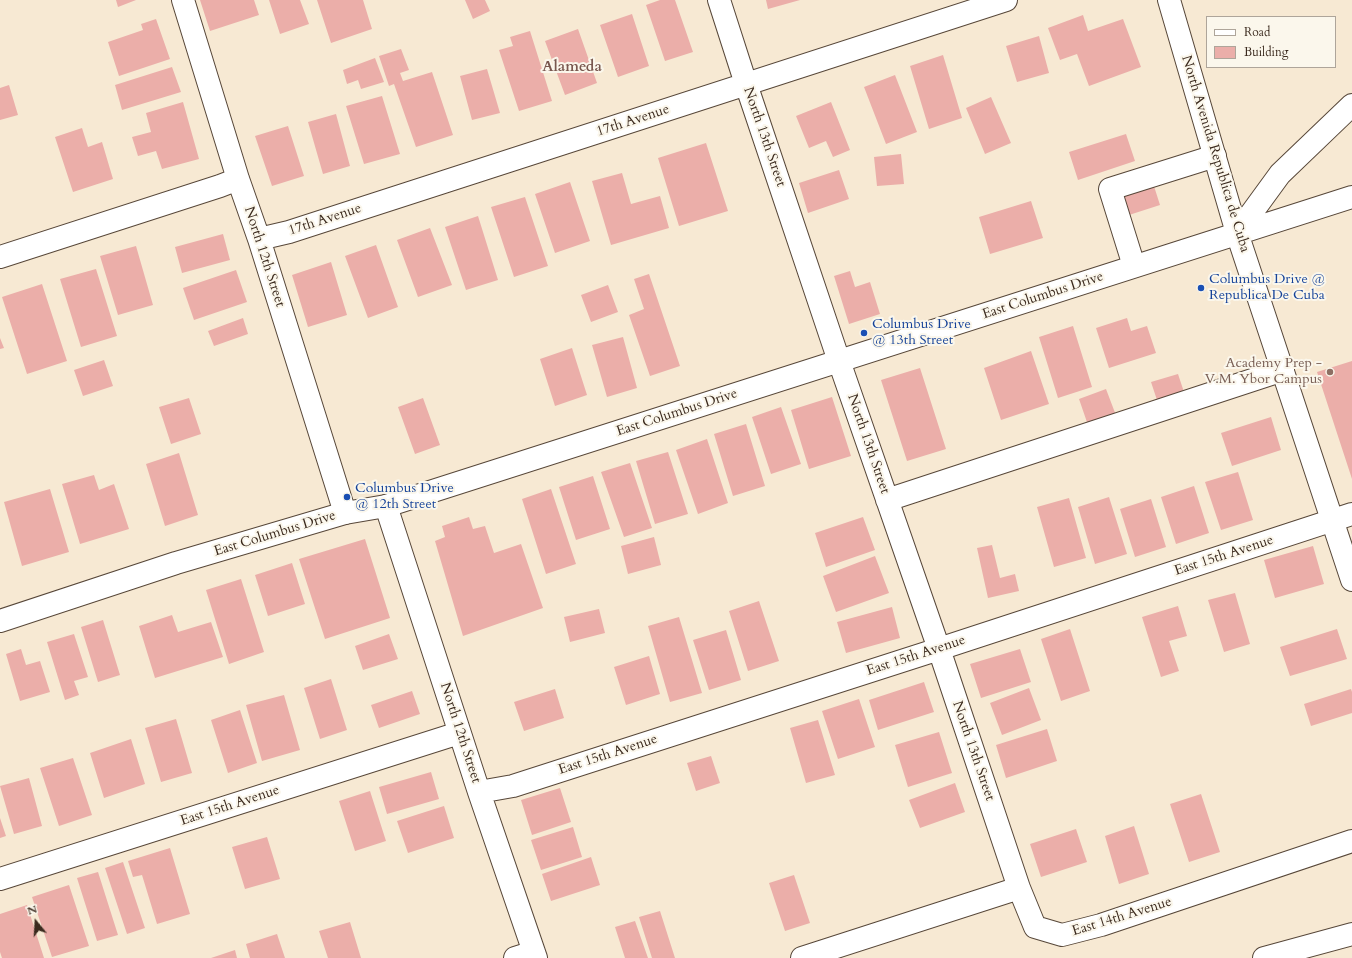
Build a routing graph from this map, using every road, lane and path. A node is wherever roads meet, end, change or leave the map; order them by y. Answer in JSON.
{"nodes":[{"id":1,"x":183,"y":0,"type":"edge"},
{"id":2,"x":719,"y":0,"type":"edge"},
{"id":3,"x":1006,"y":0,"type":"edge"},
{"id":4,"x":1169,"y":0,"type":"edge"},
{"id":5,"x":746,"y":84,"type":"junction"},
{"id":6,"x":1352,"y":105,"type":"edge"},
{"id":7,"x":1215,"y":156,"type":"junction"},
{"id":8,"x":238,"y":179,"type":"junction"},
{"id":9,"x":1352,"y":197,"type":"edge"},
{"id":10,"x":1238,"y":233,"type":"junction"},
{"id":11,"x":259,"y":239,"type":"junction"},
{"id":12,"x":0,"y":257,"type":"edge"},
{"id":13,"x":1134,"y":266,"type":"junction"},
{"id":14,"x":839,"y":361,"type":"junction"},
{"id":15,"x":1283,"y":370,"type":"junction"},
{"id":16,"x":887,"y":500,"type":"junction"},
{"id":17,"x":386,"y":506,"type":"junction"},
{"id":18,"x":345,"y":513,"type":"junction"},
{"id":19,"x":1342,"y":517,"type":"edge"},
{"id":20,"x":1352,"y":580,"type":"edge"},
{"id":21,"x":0,"y":621,"type":"edge"},
{"id":22,"x":939,"y":649,"type":"junction"},
{"id":23,"x":459,"y":733,"type":"junction"},
{"id":24,"x":479,"y":792,"type":"junction"},
{"id":25,"x":1352,"y":840,"type":"edge"},
{"id":26,"x":0,"y":879,"type":"edge"},
{"id":27,"x":1019,"y":888,"type":"junction"},
{"id":28,"x":1352,"y":934,"type":"edge"},
{"id":29,"x":528,"y":956,"type":"edge"},
{"id":30,"x":802,"y":958,"type":"edge"},
{"id":31,"x":1264,"y":958,"type":"edge"}],
"edges":[{"from":1,"to":8,"type":"main road","name":"North 12th Street"},
{"from":2,"to":5,"type":"main road","name":"North 13th Street"},
{"from":3,"to":5,"type":"main road","name":"17th Avenue"},
{"from":4,"to":7,"type":"main road","name":"North Avenida Republica de Cuba"},
{"from":5,"to":11,"type":"main road","name":"17th Avenue"},
{"from":5,"to":14,"type":"main road","name":"North 13th Street"},
{"from":6,"to":10,"type":"main road"},
{"from":7,"to":10,"type":"main road","name":"North Avenida Republica de Cuba"},
{"from":7,"to":13,"type":"main road"},
{"from":8,"to":11,"type":"main road","name":"North 12th Street"},
{"from":8,"to":12,"type":"main road"},
{"from":9,"to":10,"type":"main road","name":"East Columbus Drive"},
{"from":10,"to":13,"type":"main road","name":"East Columbus Drive"},
{"from":10,"to":15,"type":"main road","name":"North Avenida Republica de Cuba"},
{"from":11,"to":18,"type":"main road","name":"North 12th Street"},
{"from":13,"to":14,"type":"main road","name":"East Columbus Drive"},
{"from":14,"to":16,"type":"main road","name":"North 13th Street"},
{"from":14,"to":17,"type":"main road","name":"East Columbus Drive"},
{"from":15,"to":16,"type":"main road"},
{"from":15,"to":19,"type":"main road","name":"North Avenida Republica de Cuba"},
{"from":16,"to":22,"type":"main road","name":"North 13th Street"},
{"from":17,"to":18,"type":"main road","name":"East Columbus Drive"},
{"from":17,"to":23,"type":"main road","name":"North 12th Street"},
{"from":18,"to":21,"type":"main road","name":"East Columbus Drive"},
{"from":19,"to":20,"type":"main road","name":"North Avenida Republica de Cuba"},
{"from":19,"to":22,"type":"main road","name":"East 15th Avenue"},
{"from":22,"to":24,"type":"main road","name":"East 15th Avenue"},
{"from":22,"to":27,"type":"main road","name":"North 13th Street"},
{"from":23,"to":24,"type":"main road","name":"North 12th Street"},
{"from":23,"to":26,"type":"main road","name":"East 15th Avenue"},
{"from":24,"to":29,"type":"main road","name":"North 12th Street"},
{"from":25,"to":27,"type":"main road","name":"East 14th Avenue"},
{"from":27,"to":30,"type":"main road"},
{"from":28,"to":31,"type":"main road"}]}
